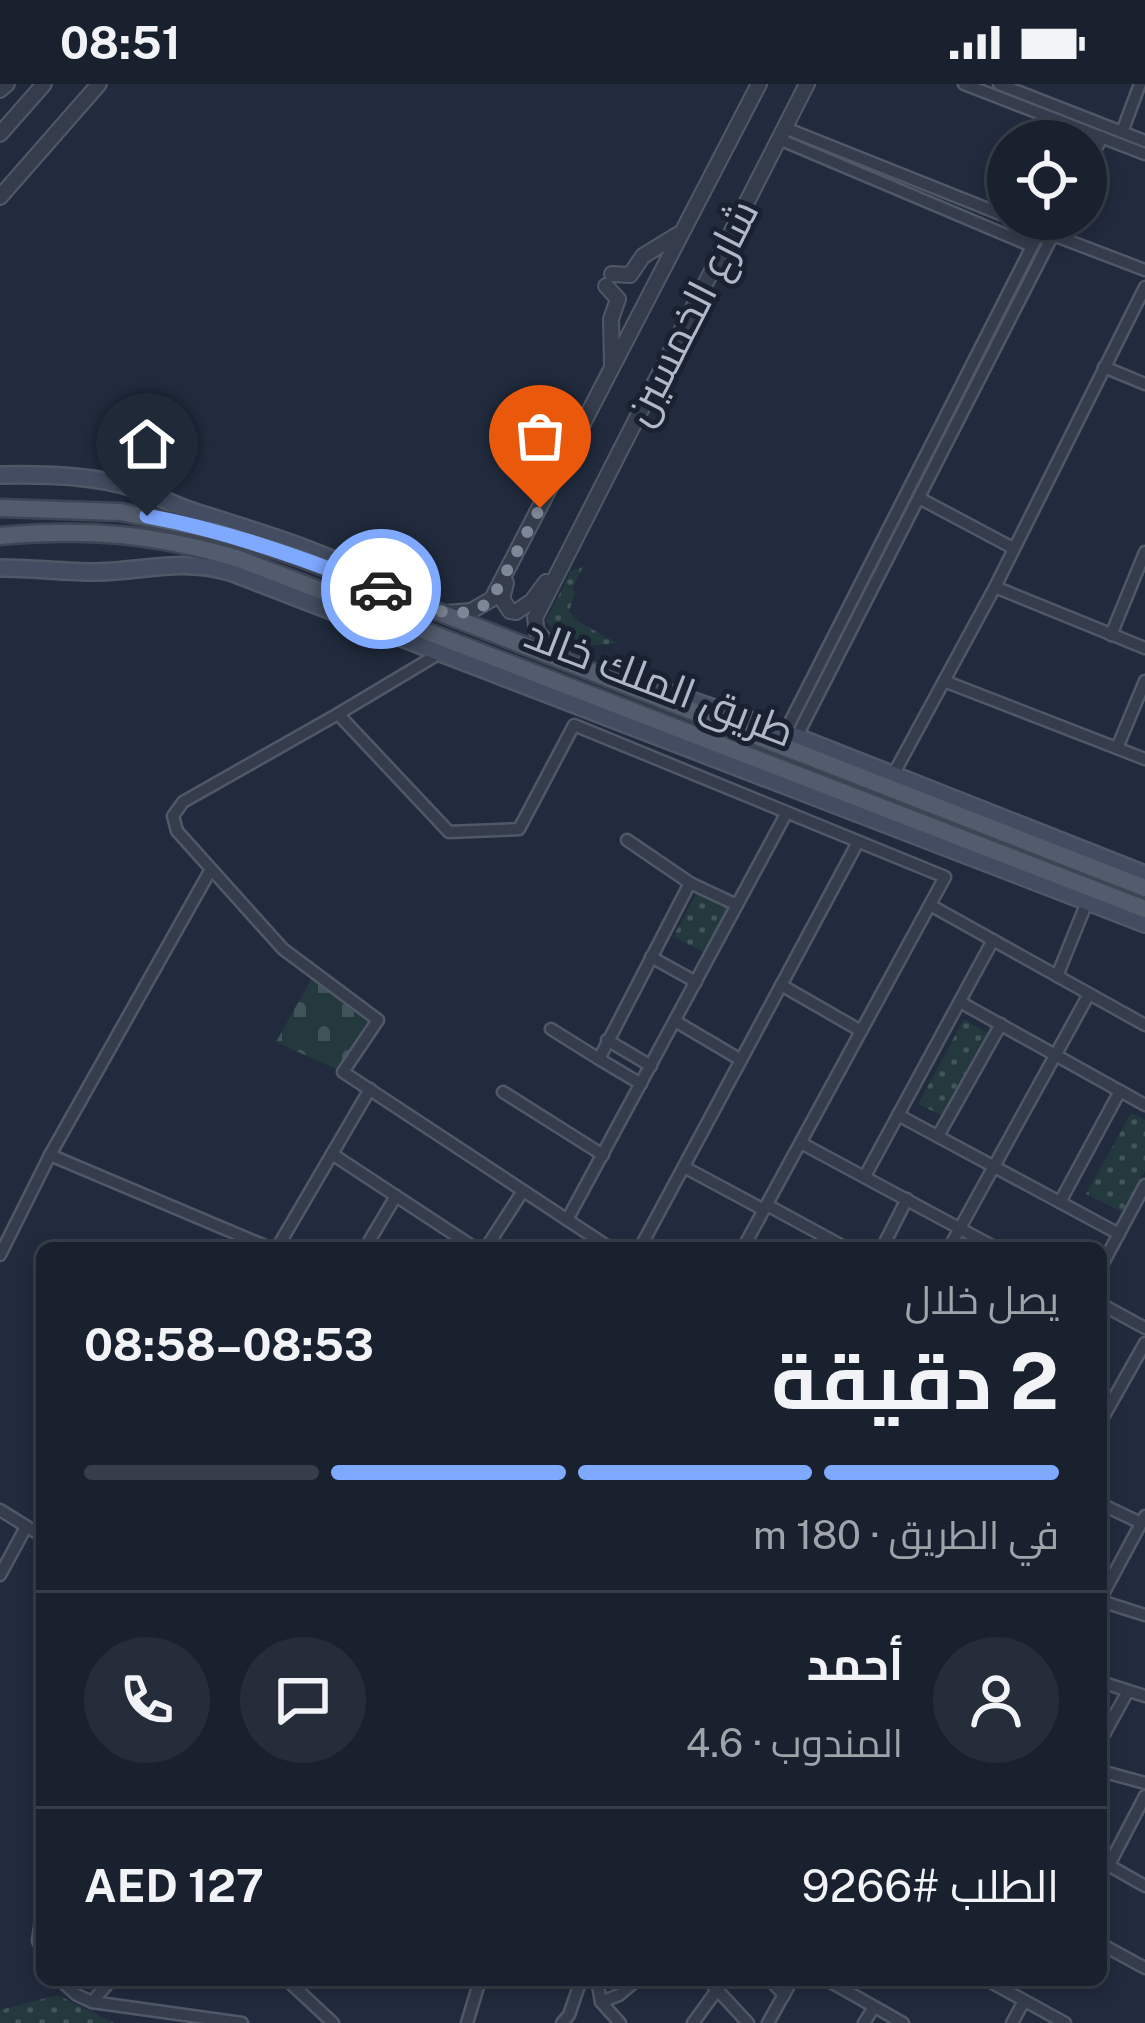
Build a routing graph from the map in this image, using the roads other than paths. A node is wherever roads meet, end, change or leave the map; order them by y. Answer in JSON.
{"nodes":[{"id":1,"x":44,"y":84,"type":"edge"},
{"id":2,"x":99,"y":84,"type":"edge"},
{"id":3,"x":759,"y":84,"type":"edge"},
{"id":4,"x":807,"y":84,"type":"edge"},
{"id":5,"x":964,"y":84,"type":"edge"},
{"id":6,"x":999,"y":84,"type":"edge"},
{"id":7,"x":1140,"y":84,"type":"edge"},
{"id":8,"x":1051,"y":120,"type":"edge"},
{"id":9,"x":1122,"y":132,"type":"junction"},
{"id":10,"x":0,"y":134,"type":"edge"},
{"id":11,"x":782,"y":134,"type":"junction"},
{"id":12,"x":1145,"y":141,"type":"edge"},
{"id":13,"x":1107,"y":142,"type":"edge"},
{"id":14,"x":1145,"y":154,"type":"edge"},
{"id":15,"x":0,"y":197,"type":"edge"},
{"id":16,"x":987,"y":210,"type":"edge"},
{"id":17,"x":681,"y":232,"type":"junction"},
{"id":18,"x":1035,"y":240,"type":"edge"},
{"id":19,"x":1051,"y":240,"type":"edge"},
{"id":20,"x":1064,"y":240,"type":"edge"},
{"id":21,"x":1032,"y":246,"type":"junction"},
{"id":22,"x":1145,"y":270,"type":"edge"},
{"id":23,"x":1145,"y":287,"type":"edge"},
{"id":24,"x":1104,"y":368,"type":"junction"},
{"id":25,"x":612,"y":371,"type":"junction"},
{"id":26,"x":1145,"y":385,"type":"edge"},
{"id":27,"x":0,"y":475,"type":"edge"},
{"id":28,"x":919,"y":498,"type":"junction"},
{"id":29,"x":0,"y":508,"type":"edge"},
{"id":30,"x":0,"y":536,"type":"edge"},
{"id":31,"x":1013,"y":548,"type":"junction"},
{"id":32,"x":1145,"y":552,"type":"edge"},
{"id":33,"x":564,"y":559,"type":"junction"},
{"id":34,"x":510,"y":566,"type":"junction"},
{"id":35,"x":0,"y":568,"type":"edge"},
{"id":36,"x":995,"y":587,"type":"junction"},
{"id":37,"x":440,"y":613,"type":"junction"},
{"id":38,"x":1111,"y":634,"type":"junction"},
{"id":39,"x":1145,"y":649,"type":"edge"},
{"id":40,"x":442,"y":652,"type":"junction"},
{"id":41,"x":568,"y":662,"type":"junction"},
{"id":42,"x":944,"y":681,"type":"junction"},
{"id":43,"x":1145,"y":681,"type":"edge"},
{"id":44,"x":338,"y":714,"type":"junction"},
{"id":45,"x":791,"y":734,"type":"junction"},
{"id":46,"x":1117,"y":748,"type":"junction"},
{"id":47,"x":1145,"y":759,"type":"edge"},
{"id":48,"x":893,"y":775,"type":"junction"},
{"id":49,"x":787,"y":814,"type":"junction"},
{"id":50,"x":627,"y":840,"type":"dead end"},
{"id":51,"x":858,"y":842,"type":"junction"},
{"id":52,"x":210,"y":871,"type":"junction"},
{"id":53,"x":1145,"y":874,"type":"edge"},
{"id":54,"x":690,"y":883,"type":"junction"},
{"id":55,"x":1145,"y":888,"type":"edge"},
{"id":56,"x":1088,"y":902,"type":"junction"},
{"id":57,"x":737,"y":905,"type":"junction"},
{"id":58,"x":930,"y":905,"type":"junction"},
{"id":59,"x":1145,"y":909,"type":"edge"},
{"id":60,"x":1145,"y":924,"type":"edge"},
{"id":61,"x":993,"y":940,"type":"junction"},
{"id":62,"x":651,"y":958,"type":"junction"},
{"id":63,"x":1057,"y":976,"type":"junction"},
{"id":64,"x":696,"y":982,"type":"junction"},
{"id":65,"x":781,"y":985,"type":"junction"},
{"id":66,"x":1089,"y":994,"type":"junction"},
{"id":67,"x":960,"y":1002,"type":"junction"},
{"id":68,"x":675,"y":1021,"type":"junction"},
{"id":69,"x":1000,"y":1024,"type":"junction"},
{"id":70,"x":1145,"y":1025,"type":"edge"},
{"id":71,"x":551,"y":1029,"type":"dead end"},
{"id":72,"x":861,"y":1031,"type":"junction"},
{"id":73,"x":607,"y":1040,"type":"junction"},
{"id":74,"x":1055,"y":1055,"type":"junction"},
{"id":75,"x":599,"y":1059,"type":"junction"},
{"id":76,"x":741,"y":1060,"type":"junction"},
{"id":77,"x":651,"y":1066,"type":"junction"},
{"id":78,"x":640,"y":1084,"type":"junction"},
{"id":79,"x":370,"y":1089,"type":"junction"},
{"id":80,"x":1120,"y":1091,"type":"junction"},
{"id":81,"x":502,"y":1092,"type":"dead end"},
{"id":82,"x":1145,"y":1105,"type":"edge"},
{"id":83,"x":898,"y":1115,"type":"junction"},
{"id":84,"x":938,"y":1136,"type":"junction"},
{"id":85,"x":801,"y":1143,"type":"junction"},
{"id":86,"x":332,"y":1154,"type":"junction"},
{"id":87,"x":603,"y":1154,"type":"junction"},
{"id":88,"x":50,"y":1155,"type":"junction"},
{"id":89,"x":994,"y":1166,"type":"junction"},
{"id":90,"x":684,"y":1167,"type":"junction"},
{"id":91,"x":865,"y":1176,"type":"junction"},
{"id":92,"x":1145,"y":1185,"type":"edge"},
{"id":93,"x":523,"y":1191,"type":"junction"},
{"id":94,"x":396,"y":1196,"type":"junction"},
{"id":95,"x":907,"y":1199,"type":"junction"},
{"id":96,"x":1060,"y":1202,"type":"junction"},
{"id":97,"x":765,"y":1207,"type":"junction"},
{"id":98,"x":567,"y":1220,"type":"junction"},
{"id":99,"x":960,"y":1228,"type":"junction"},
{"id":100,"x":1119,"y":1234,"type":"junction"},
{"id":101,"x":259,"y":1242,"type":"edge"},
{"id":102,"x":277,"y":1242,"type":"edge"},
{"id":103,"x":369,"y":1242,"type":"edge"},
{"id":104,"x":466,"y":1242,"type":"edge"},
{"id":105,"x":490,"y":1242,"type":"edge"},
{"id":106,"x":601,"y":1242,"type":"edge"},
{"id":107,"x":643,"y":1242,"type":"edge"},
{"id":108,"x":746,"y":1242,"type":"edge"},
{"id":109,"x":830,"y":1242,"type":"edge"},
{"id":110,"x":885,"y":1242,"type":"edge"},
{"id":111,"x":952,"y":1242,"type":"edge"},
{"id":112,"x":985,"y":1242,"type":"edge"},
{"id":113,"x":0,"y":1255,"type":"edge"},
{"id":114,"x":1107,"y":1256,"type":"edge"},
{"id":115,"x":1107,"y":1307,"type":"edge"},
{"id":116,"x":1145,"y":1328,"type":"edge"},
{"id":117,"x":1145,"y":1343,"type":"edge"},
{"id":118,"x":1107,"y":1387,"type":"edge"},
{"id":119,"x":1117,"y":1393,"type":"junction"},
{"id":120,"x":1107,"y":1410,"type":"edge"},
{"id":121,"x":1107,"y":1506,"type":"edge"},
{"id":122,"x":0,"y":1510,"type":"edge"},
{"id":123,"x":1143,"y":1520,"type":"edge"},
{"id":124,"x":26,"y":1527,"type":"junction"},
{"id":125,"x":36,"y":1533,"type":"edge"},
{"id":126,"x":0,"y":1575,"type":"edge"},
{"id":127,"x":1107,"y":1589,"type":"edge"},
{"id":128,"x":1107,"y":1602,"type":"edge"},
{"id":129,"x":1145,"y":1615,"type":"edge"},
{"id":130,"x":1107,"y":1684,"type":"edge"},
{"id":131,"x":1128,"y":1690,"type":"junction"},
{"id":132,"x":1145,"y":1696,"type":"edge"},
{"id":133,"x":1107,"y":1729,"type":"edge"},
{"id":134,"x":1107,"y":1773,"type":"edge"},
{"id":135,"x":1145,"y":1784,"type":"edge"},
{"id":136,"x":1145,"y":1796,"type":"edge"},
{"id":137,"x":1107,"y":1860,"type":"edge"},
{"id":138,"x":1107,"y":1864,"type":"edge"},
{"id":139,"x":1145,"y":1886,"type":"edge"},
{"id":140,"x":1107,"y":1947,"type":"edge"},
{"id":141,"x":1143,"y":1962,"type":"edge"},
{"id":142,"x":66,"y":1986,"type":"edge"},
{"id":143,"x":106,"y":1986,"type":"edge"},
{"id":144,"x":293,"y":1986,"type":"edge"},
{"id":145,"x":478,"y":1986,"type":"edge"},
{"id":146,"x":579,"y":1986,"type":"edge"},
{"id":147,"x":598,"y":1986,"type":"edge"},
{"id":148,"x":630,"y":1986,"type":"edge"},
{"id":149,"x":712,"y":1986,"type":"edge"},
{"id":150,"x":714,"y":1986,"type":"edge"},
{"id":151,"x":776,"y":1986,"type":"edge"},
{"id":152,"x":789,"y":1986,"type":"edge"},
{"id":153,"x":838,"y":1986,"type":"edge"},
{"id":154,"x":997,"y":1986,"type":"edge"},
{"id":155,"x":784,"y":1995,"type":"junction"},
{"id":156,"x":1024,"y":2001,"type":"junction"},
{"id":157,"x":92,"y":2002,"type":"junction"},
{"id":158,"x":601,"y":2002,"type":"junction"},
{"id":159,"x":874,"y":2006,"type":"junction"},
{"id":160,"x":242,"y":2023,"type":"edge"},
{"id":161,"x":332,"y":2023,"type":"edge"},
{"id":162,"x":467,"y":2023,"type":"edge"},
{"id":163,"x":562,"y":2023,"type":"edge"},
{"id":164,"x":620,"y":2023,"type":"edge"},
{"id":165,"x":693,"y":2023,"type":"edge"},
{"id":166,"x":748,"y":2023,"type":"edge"},
{"id":167,"x":768,"y":2023,"type":"edge"},
{"id":168,"x":864,"y":2023,"type":"edge"},
{"id":169,"x":903,"y":2023,"type":"edge"},
{"id":170,"x":1012,"y":2023,"type":"edge"},
{"id":171,"x":1065,"y":2023,"type":"edge"}],
"edges":[{"from":1,"to":10,"type":"street"},
{"from":2,"to":15,"type":"street"},
{"from":3,"to":17,"type":"street","name":"شارع الخمسين"},
{"from":4,"to":11,"type":"street","name":"شارع الخمسين"},
{"from":5,"to":8,"type":"street"},
{"from":6,"to":9,"type":"street"},
{"from":7,"to":9,"type":"street"},
{"from":9,"to":12,"type":"street"},
{"from":11,"to":16,"type":"street"},
{"from":11,"to":21,"type":"street"},
{"from":11,"to":33,"type":"street","name":"شارع الخمسين"},
{"from":13,"to":14,"type":"street"},
{"from":17,"to":25,"type":"street","name":"شارع الخمسين"},
{"from":17,"to":25,"type":"street"},
{"from":18,"to":21,"type":"street"},
{"from":19,"to":28,"type":"street"},
{"from":20,"to":22,"type":"street"},
{"from":21,"to":45,"type":"street"},
{"from":23,"to":24,"type":"street"},
{"from":24,"to":26,"type":"street"},
{"from":24,"to":31,"type":"street"},
{"from":25,"to":34,"type":"street","name":"شارع الخمسين"},
{"from":27,"to":37,"type":"main road"},
{"from":28,"to":31,"type":"street"},
{"from":28,"to":45,"type":"street"},
{"from":29,"to":37,"type":"main road","name":"طريق الملك خالد"},
{"from":30,"to":59,"type":"main road","name":"طريق الملك خالد"},
{"from":31,"to":36,"type":"street"},
{"from":32,"to":38,"type":"street"},
{"from":33,"to":34,"type":"street"},
{"from":33,"to":41,"type":"street","name":"شارع الخمسين"},
{"from":34,"to":37,"type":"street","name":"شارع الخمسين"},
{"from":35,"to":40,"type":"main road"},
{"from":36,"to":38,"type":"street"},
{"from":36,"to":42,"type":"street"},
{"from":37,"to":41,"type":"main road","name":"طريق الملك خالد"},
{"from":38,"to":39,"type":"street"},
{"from":40,"to":44,"type":"street"},
{"from":40,"to":56,"type":"main road"},
{"from":41,"to":45,"type":"main road"},
{"from":41,"to":55,"type":"main road","name":"طريق الملك خالد"},
{"from":42,"to":46,"type":"street"},
{"from":42,"to":48,"type":"street"},
{"from":43,"to":46,"type":"street"},
{"from":44,"to":49,"type":"street"},
{"from":44,"to":52,"type":"street"},
{"from":45,"to":48,"type":"main road"},
{"from":46,"to":47,"type":"street"},
{"from":48,"to":53,"type":"main road"},
{"from":49,"to":51,"type":"street"},
{"from":49,"to":57,"type":"street"},
{"from":50,"to":54,"type":"street"},
{"from":51,"to":58,"type":"street"},
{"from":51,"to":65,"type":"street"},
{"from":52,"to":79,"type":"street"},
{"from":52,"to":88,"type":"street"},
{"from":54,"to":57,"type":"street"},
{"from":54,"to":62,"type":"street"},
{"from":56,"to":60,"type":"main road"},
{"from":56,"to":63,"type":"street"},
{"from":57,"to":64,"type":"street"},
{"from":58,"to":61,"type":"street"},
{"from":58,"to":72,"type":"street"},
{"from":61,"to":63,"type":"street"},
{"from":61,"to":67,"type":"street"},
{"from":62,"to":64,"type":"street"},
{"from":62,"to":73,"type":"street"},
{"from":63,"to":66,"type":"street"},
{"from":64,"to":68,"type":"street"},
{"from":65,"to":72,"type":"street"},
{"from":65,"to":76,"type":"street"},
{"from":66,"to":70,"type":"street"},
{"from":66,"to":74,"type":"street"},
{"from":67,"to":69,"type":"street"},
{"from":67,"to":83,"type":"street"},
{"from":68,"to":76,"type":"street"},
{"from":68,"to":77,"type":"street"},
{"from":69,"to":74,"type":"street"},
{"from":69,"to":84,"type":"street"},
{"from":71,"to":75,"type":"street"},
{"from":72,"to":85,"type":"street"},
{"from":73,"to":75,"type":"street"},
{"from":73,"to":77,"type":"street"},
{"from":74,"to":80,"type":"street"},
{"from":74,"to":89,"type":"street"},
{"from":75,"to":78,"type":"street"},
{"from":76,"to":90,"type":"street"},
{"from":77,"to":78,"type":"street"},
{"from":78,"to":87,"type":"street"},
{"from":79,"to":86,"type":"street"},
{"from":79,"to":93,"type":"street"},
{"from":80,"to":82,"type":"street"},
{"from":80,"to":96,"type":"street"},
{"from":81,"to":87,"type":"street"},
{"from":83,"to":84,"type":"street"},
{"from":83,"to":91,"type":"street"},
{"from":84,"to":89,"type":"street"},
{"from":85,"to":91,"type":"street"},
{"from":85,"to":97,"type":"street"},
{"from":86,"to":94,"type":"street"},
{"from":86,"to":102,"type":"street"},
{"from":87,"to":98,"type":"street"},
{"from":88,"to":101,"type":"street"},
{"from":88,"to":113,"type":"street"},
{"from":89,"to":96,"type":"street"},
{"from":89,"to":99,"type":"street"},
{"from":90,"to":97,"type":"street"},
{"from":90,"to":107,"type":"street"},
{"from":91,"to":95,"type":"street"},
{"from":92,"to":100,"type":"street"},
{"from":93,"to":98,"type":"street"},
{"from":93,"to":105,"type":"street"},
{"from":94,"to":103,"type":"street"},
{"from":94,"to":104,"type":"street"},
{"from":95,"to":99,"type":"street"},
{"from":95,"to":110,"type":"street"},
{"from":96,"to":100,"type":"street"},
{"from":97,"to":108,"type":"street"},
{"from":97,"to":109,"type":"street"},
{"from":98,"to":106,"type":"street"},
{"from":99,"to":111,"type":"street"},
{"from":99,"to":112,"type":"street"},
{"from":100,"to":114,"type":"street"},
{"from":115,"to":116,"type":"street"},
{"from":117,"to":119,"type":"street"},
{"from":118,"to":119,"type":"street"},
{"from":119,"to":120,"type":"street"},
{"from":121,"to":123,"type":"street"},
{"from":122,"to":124,"type":"street"},
{"from":123,"to":127,"type":"street"},
{"from":124,"to":125,"type":"street"},
{"from":124,"to":126,"type":"street"},
{"from":128,"to":129,"type":"street"},
{"from":130,"to":131,"type":"street"},
{"from":131,"to":132,"type":"street"},
{"from":131,"to":133,"type":"street"},
{"from":134,"to":135,"type":"street"},
{"from":136,"to":137,"type":"street"},
{"from":138,"to":139,"type":"street"},
{"from":140,"to":141,"type":"street"},
{"from":142,"to":157,"type":"street"},
{"from":143,"to":157,"type":"street"},
{"from":144,"to":161,"type":"street"},
{"from":145,"to":162,"type":"street"},
{"from":146,"to":163,"type":"street"},
{"from":147,"to":158,"type":"street"},
{"from":148,"to":158,"type":"street"},
{"from":149,"to":165,"type":"street"},
{"from":150,"to":166,"type":"street"},
{"from":151,"to":155,"type":"street"},
{"from":152,"to":155,"type":"street"},
{"from":153,"to":159,"type":"street"},
{"from":154,"to":156,"type":"street"},
{"from":155,"to":167,"type":"street"},
{"from":156,"to":170,"type":"street"},
{"from":156,"to":171,"type":"street"},
{"from":157,"to":160,"type":"street"},
{"from":158,"to":164,"type":"street"},
{"from":159,"to":168,"type":"street"},
{"from":159,"to":169,"type":"street"}]}
